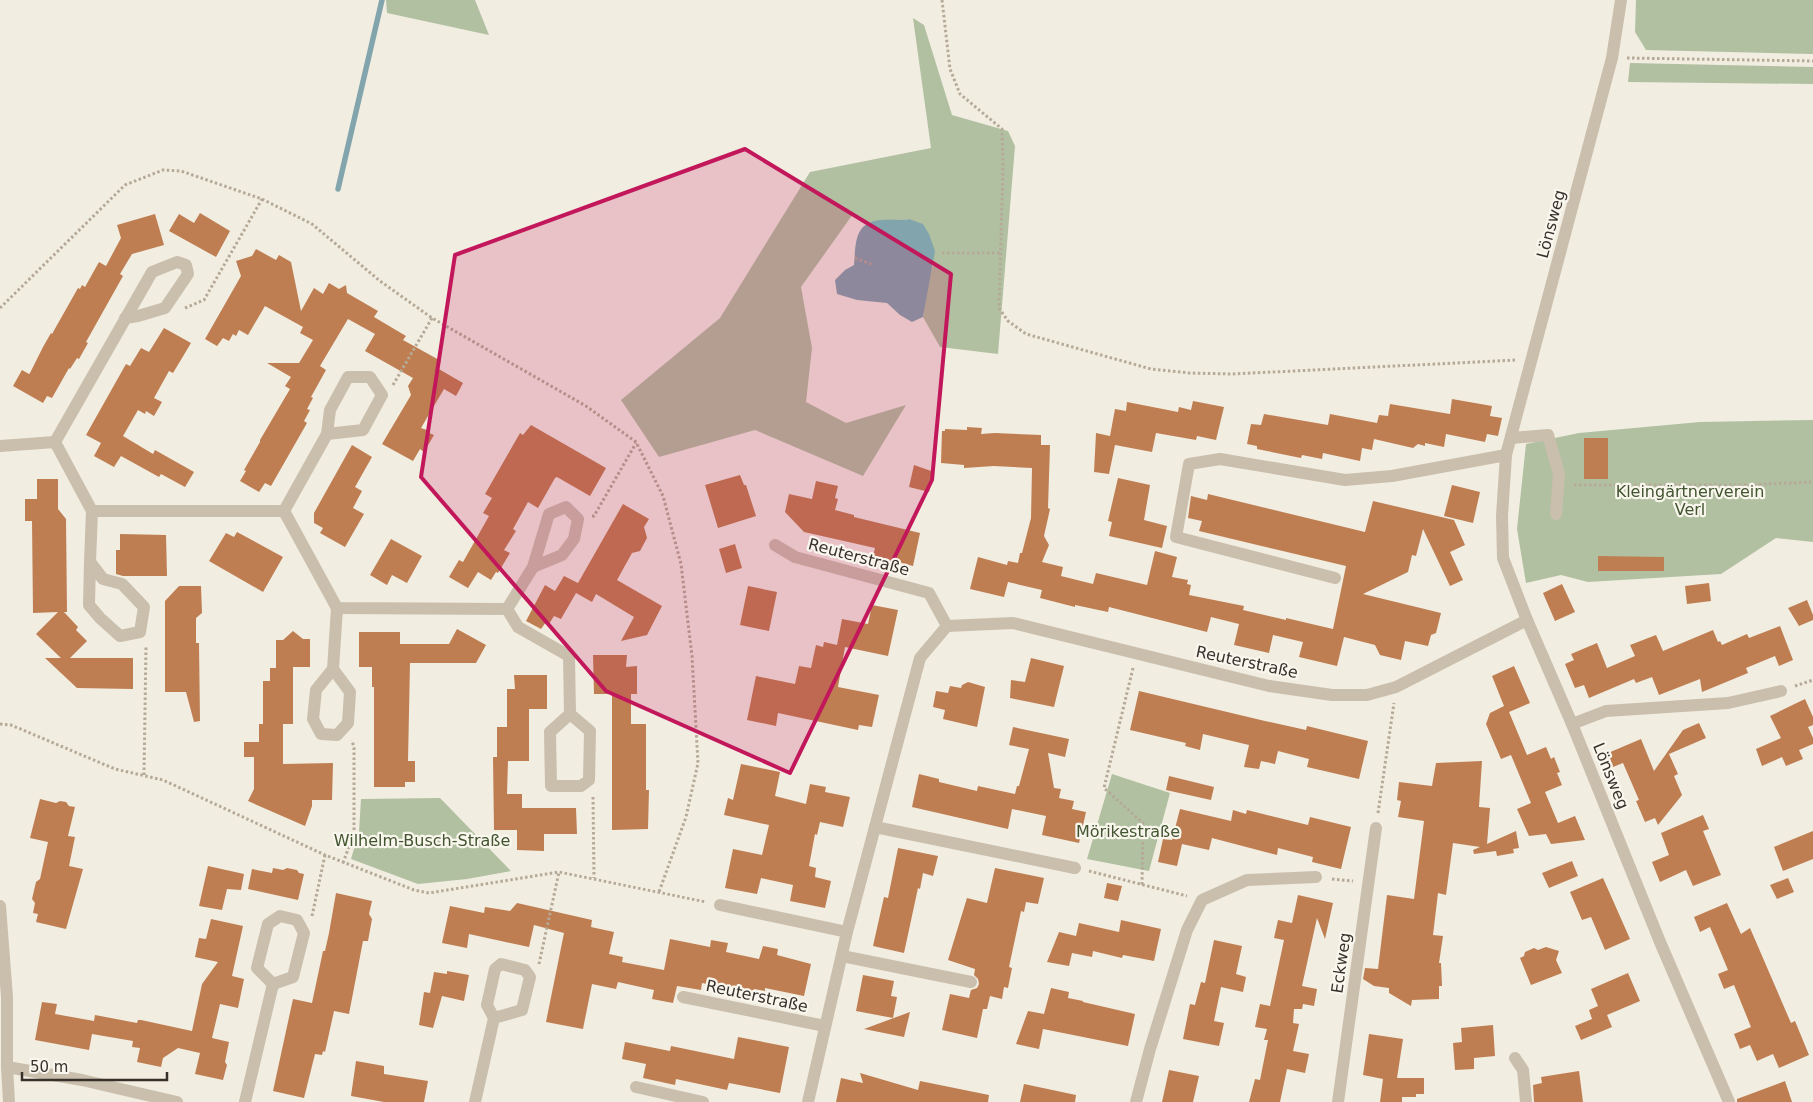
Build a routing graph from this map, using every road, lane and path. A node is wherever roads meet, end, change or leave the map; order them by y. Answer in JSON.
{"nodes":[{"id":1,"x":942,"y":0,"type":"edge"},
{"id":2,"x":1620,"y":0,"type":"edge"},
{"id":3,"x":1612,"y":58,"type":"junction"},
{"id":4,"x":1813,"y":61,"type":"edge"},
{"id":5,"x":262,"y":199,"type":"junction"},
{"id":6,"x":942,"y":253,"type":"dead end"},
{"id":7,"x":1001,"y":253,"type":"junction"},
{"id":8,"x":855,"y":258,"type":"dead end"},
{"id":9,"x":871,"y":264,"type":"dead end"},
{"id":10,"x":0,"y":308,"type":"edge"},
{"id":11,"x":165,"y":308,"type":"junction"},
{"id":12,"x":125,"y":318,"type":"junction"},
{"id":13,"x":432,"y":318,"type":"junction"},
{"id":14,"x":1532,"y":360,"type":"junction"},
{"id":15,"x":382,"y":396,"type":"junction"},
{"id":16,"x":327,"y":434,"type":"junction"},
{"id":17,"x":1511,"y":438,"type":"junction"},
{"id":18,"x":55,"y":442,"type":"junction"},
{"id":19,"x":636,"y":442,"type":"junction"},
{"id":20,"x":0,"y":446,"type":"edge"},
{"id":21,"x":1506,"y":454,"type":"junction"},
{"id":22,"x":1813,"y":482,"type":"edge"},
{"id":23,"x":1558,"y":485,"type":"junction"},
{"id":24,"x":92,"y":511,"type":"junction"},
{"id":25,"x":284,"y":511,"type":"junction"},
{"id":26,"x":1556,"y":514,"type":"dead end"},
{"id":27,"x":578,"y":519,"type":"junction"},
{"id":28,"x":775,"y":545,"type":"dead end"},
{"id":29,"x":90,"y":562,"type":"junction"},
{"id":30,"x":533,"y":567,"type":"junction"},
{"id":31,"x":1335,"y":578,"type":"dead end"},
{"id":32,"x":337,"y":608,"type":"junction"},
{"id":33,"x":507,"y":609,"type":"junction"},
{"id":34,"x":1526,"y":620,"type":"junction"},
{"id":35,"x":948,"y":626,"type":"junction"},
{"id":36,"x":140,"y":632,"type":"junction"},
{"id":37,"x":1136,"y":653,"type":"junction"},
{"id":38,"x":334,"y":669,"type":"junction"},
{"id":39,"x":1396,"y":687,"type":"junction"},
{"id":40,"x":1781,"y":691,"type":"dead end"},
{"id":41,"x":570,"y":714,"type":"junction"},
{"id":42,"x":348,"y":723,"type":"junction"},
{"id":43,"x":0,"y":724,"type":"edge"},
{"id":44,"x":1572,"y":724,"type":"junction"},
{"id":45,"x":144,"y":775,"type":"junction"},
{"id":46,"x":589,"y":780,"type":"junction"},
{"id":47,"x":875,"y":827,"type":"junction"},
{"id":48,"x":1376,"y":828,"type":"joint"},
{"id":49,"x":325,"y":855,"type":"junction"},
{"id":50,"x":343,"y":863,"type":"junction"},
{"id":51,"x":1075,"y":868,"type":"joint"},
{"id":52,"x":559,"y":872,"type":"junction"},
{"id":53,"x":1316,"y":877,"type":"joint"},
{"id":54,"x":594,"y":878,"type":"junction"},
{"id":55,"x":1368,"y":883,"type":"junction"},
{"id":56,"x":1142,"y":885,"type":"junction"},
{"id":57,"x":659,"y":892,"type":"junction"},
{"id":58,"x":1202,"y":900,"type":"junction"},
{"id":59,"x":720,"y":905,"type":"joint"},
{"id":60,"x":0,"y":906,"type":"edge"},
{"id":61,"x":300,"y":926,"type":"junction"},
{"id":62,"x":847,"y":932,"type":"junction"},
{"id":63,"x":842,"y":956,"type":"junction"},
{"id":64,"x":530,"y":977,"type":"junction"},
{"id":65,"x":971,"y":982,"type":"dead end"},
{"id":66,"x":273,"y":984,"type":"junction"},
{"id":67,"x":683,"y":997,"type":"dead end"},
{"id":68,"x":494,"y":1018,"type":"junction"},
{"id":69,"x":825,"y":1026,"type":"junction"},
{"id":70,"x":1514,"y":1058,"type":"dead end"},
{"id":71,"x":7,"y":1067,"type":"junction"},
{"id":72,"x":636,"y":1087,"type":"dead end"},
{"id":73,"x":9,"y":1102,"type":"edge"},
{"id":74,"x":177,"y":1102,"type":"edge"},
{"id":75,"x":245,"y":1102,"type":"edge"},
{"id":76,"x":475,"y":1102,"type":"edge"},
{"id":77,"x":704,"y":1102,"type":"edge"},
{"id":78,"x":808,"y":1102,"type":"edge"},
{"id":79,"x":1136,"y":1102,"type":"edge"},
{"id":80,"x":1338,"y":1102,"type":"edge"},
{"id":81,"x":1526,"y":1102,"type":"edge"},
{"id":82,"x":1729,"y":1102,"type":"edge"}],
"edges":[{"from":1,"to":7,"type":"path"},
{"from":2,"to":3,"type":"street","name":"Lönsweg"},
{"from":3,"to":4,"type":"path"},
{"from":3,"to":14,"type":"street","name":"Lönsweg"},
{"from":5,"to":10,"type":"path"},
{"from":5,"to":11,"type":"path"},
{"from":5,"to":13,"type":"path"},
{"from":6,"to":7,"type":"path"},
{"from":7,"to":14,"type":"path"},
{"from":8,"to":9,"type":"path"},
{"from":11,"to":12,"type":"street"},
{"from":11,"to":12,"type":"street"},
{"from":12,"to":18,"type":"street"},
{"from":13,"to":15,"type":"path"},
{"from":13,"to":19,"type":"path"},
{"from":14,"to":17,"type":"street","name":"Lönsweg"},
{"from":15,"to":16,"type":"street"},
{"from":15,"to":16,"type":"street"},
{"from":16,"to":25,"type":"street"},
{"from":17,"to":21,"type":"street","name":"Lönsweg"},
{"from":17,"to":23,"type":"street"},
{"from":18,"to":20,"type":"street"},
{"from":18,"to":24,"type":"street"},
{"from":19,"to":27,"type":"path"},
{"from":19,"to":57,"type":"path"},
{"from":21,"to":31,"type":"street"},
{"from":21,"to":34,"type":"street","name":"Lönsweg"},
{"from":22,"to":23,"type":"path"},
{"from":23,"to":26,"type":"street"},
{"from":24,"to":25,"type":"street"},
{"from":24,"to":29,"type":"street"},
{"from":25,"to":32,"type":"street"},
{"from":27,"to":30,"type":"street"},
{"from":27,"to":30,"type":"street"},
{"from":28,"to":35,"type":"street","name":"Reuterstraße"},
{"from":29,"to":36,"type":"street"},
{"from":29,"to":36,"type":"street"},
{"from":30,"to":33,"type":"street"},
{"from":32,"to":33,"type":"street"},
{"from":32,"to":38,"type":"street"},
{"from":33,"to":41,"type":"street"},
{"from":34,"to":39,"type":"street","name":"Reuterstraße"},
{"from":34,"to":44,"type":"street","name":"Lönsweg"},
{"from":35,"to":37,"type":"street","name":"Reuterstraße"},
{"from":35,"to":47,"type":"street","name":"Reuterstraße"},
{"from":36,"to":45,"type":"path"},
{"from":37,"to":39,"type":"street","name":"Reuterstraße"},
{"from":37,"to":56,"type":"path"},
{"from":38,"to":42,"type":"street"},
{"from":38,"to":42,"type":"street"},
{"from":39,"to":48,"type":"path"},
{"from":40,"to":44,"type":"street"},
{"from":41,"to":46,"type":"street"},
{"from":41,"to":46,"type":"street"},
{"from":42,"to":50,"type":"path"},
{"from":43,"to":45,"type":"path"},
{"from":44,"to":82,"type":"street","name":"Lönsweg"},
{"from":45,"to":49,"type":"path"},
{"from":46,"to":54,"type":"path"},
{"from":47,"to":51,"type":"street"},
{"from":47,"to":62,"type":"street","name":"Reuterstraße"},
{"from":48,"to":55,"type":"street","name":"Eckweg"},
{"from":49,"to":50,"type":"path"},
{"from":49,"to":61,"type":"path"},
{"from":50,"to":52,"type":"path"},
{"from":51,"to":56,"type":"path"},
{"from":52,"to":54,"type":"path"},
{"from":52,"to":64,"type":"path"},
{"from":53,"to":55,"type":"path"},
{"from":53,"to":58,"type":"street"},
{"from":54,"to":57,"type":"path"},
{"from":55,"to":80,"type":"street","name":"Eckweg"},
{"from":56,"to":58,"type":"path"},
{"from":57,"to":59,"type":"path"},
{"from":58,"to":79,"type":"street"},
{"from":59,"to":62,"type":"street"},
{"from":60,"to":71,"type":"street"},
{"from":61,"to":66,"type":"street"},
{"from":61,"to":66,"type":"street"},
{"from":62,"to":63,"type":"street","name":"Reuterstraße"},
{"from":63,"to":65,"type":"street"},
{"from":63,"to":69,"type":"street","name":"Reuterstraße"},
{"from":64,"to":68,"type":"street"},
{"from":64,"to":68,"type":"street"},
{"from":66,"to":75,"type":"street"},
{"from":67,"to":69,"type":"street","name":"Reuterstraße"},
{"from":68,"to":76,"type":"street"},
{"from":69,"to":78,"type":"street","name":"Reuterstraße"},
{"from":70,"to":81,"type":"street"},
{"from":71,"to":73,"type":"street"},
{"from":71,"to":74,"type":"street"},
{"from":72,"to":77,"type":"street"}]}
